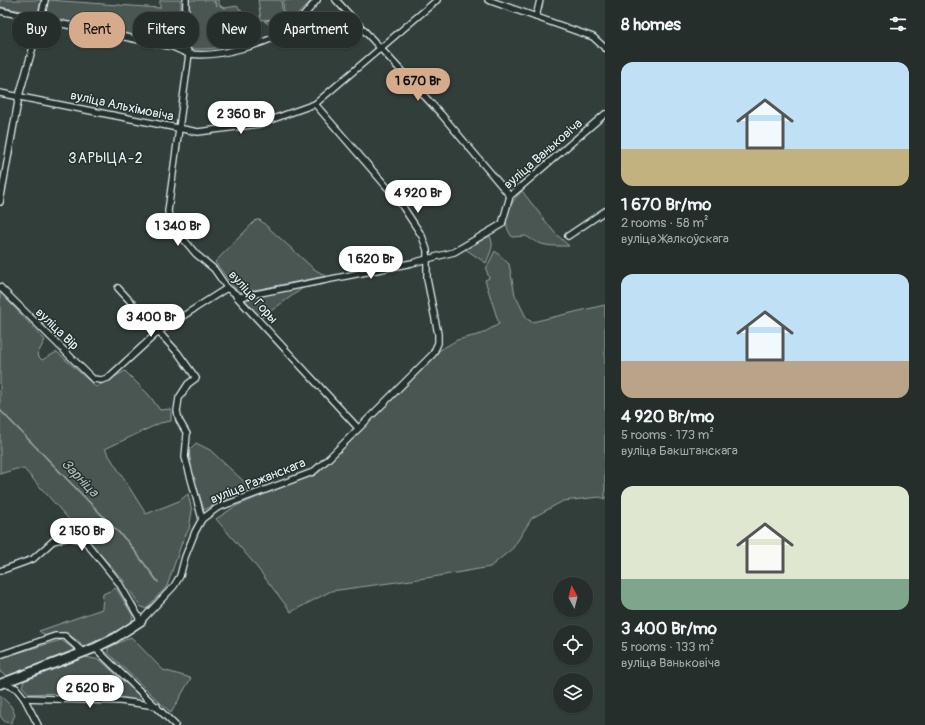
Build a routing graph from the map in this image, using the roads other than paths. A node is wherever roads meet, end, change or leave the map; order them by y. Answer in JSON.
{"nodes":[{"id":1,"x":45,"y":0,"type":"edge"},
{"id":2,"x":186,"y":0,"type":"edge"},
{"id":3,"x":317,"y":0,"type":"edge"},
{"id":4,"x":336,"y":0,"type":"edge"},
{"id":5,"x":437,"y":0,"type":"edge"},
{"id":6,"x":488,"y":0,"type":"edge"},
{"id":7,"x":540,"y":0,"type":"edge"},
{"id":8,"x":0,"y":11,"type":"edge"},
{"id":9,"x":42,"y":12,"type":"edge"},
{"id":10,"x":12,"y":13,"type":"edge"},
{"id":11,"x":536,"y":17,"type":"junction"},
{"id":12,"x":61,"y":23,"type":"edge"},
{"id":13,"x":33,"y":48,"type":"edge"},
{"id":14,"x":605,"y":48,"type":"edge"},
{"id":15,"x":380,"y":49,"type":"junction"},
{"id":16,"x":189,"y":54,"type":"junction"},
{"id":17,"x":0,"y":93,"type":"edge"},
{"id":18,"x":19,"y":96,"type":"junction"},
{"id":19,"x":315,"y":104,"type":"junction"},
{"id":20,"x":605,"y":114,"type":"edge"},
{"id":21,"x":179,"y":130,"type":"junction"},
{"id":22,"x":510,"y":196,"type":"junction"},
{"id":23,"x":0,"y":202,"type":"edge"},
{"id":24,"x":605,"y":211,"type":"edge"},
{"id":25,"x":568,"y":236,"type":"dead end"},
{"id":26,"x":427,"y":258,"type":"junction"},
{"id":27,"x":0,"y":287,"type":"edge"},
{"id":28,"x":118,"y":288,"type":"dead end"},
{"id":29,"x":226,"y":288,"type":"junction"},
{"id":30,"x":158,"y":332,"type":"junction"},
{"id":31,"x":358,"y":428,"type":"junction"},
{"id":32,"x":202,"y":519,"type":"junction"},
{"id":33,"x":0,"y":571,"type":"edge"},
{"id":34,"x":141,"y":621,"type":"junction"},
{"id":35,"x":95,"y":648,"type":"junction"},
{"id":36,"x":84,"y":652,"type":"junction"},
{"id":37,"x":0,"y":655,"type":"edge"},
{"id":38,"x":1,"y":682,"type":"edge"},
{"id":39,"x":24,"y":698,"type":"junction"},
{"id":40,"x":157,"y":706,"type":"junction"},
{"id":41,"x":38,"y":725,"type":"edge"},
{"id":42,"x":175,"y":725,"type":"edge"}],
"edges":[{"from":1,"to":9,"type":"street"},
{"from":2,"to":16,"type":"street","name":"вуліца Горы"},
{"from":3,"to":16,"type":"street"},
{"from":4,"to":15,"type":"street"},
{"from":5,"to":15,"type":"street","name":"вуліца Альхімовіча"},
{"from":6,"to":11,"type":"street"},
{"from":7,"to":11,"type":"street"},
{"from":8,"to":10,"type":"street"},
{"from":11,"to":14,"type":"street"},
{"from":12,"to":16,"type":"street"},
{"from":13,"to":18,"type":"street"},
{"from":15,"to":19,"type":"street","name":"вуліца Альхімовіча"},
{"from":15,"to":22,"type":"street"},
{"from":16,"to":21,"type":"street","name":"вуліца Горы"},
{"from":17,"to":18,"type":"street","name":"вуліца Альхімовіча"},
{"from":18,"to":21,"type":"street","name":"вуліца Альхімовіча"},
{"from":18,"to":23,"type":"street"},
{"from":19,"to":21,"type":"street","name":"вуліца Альхімовіча"},
{"from":19,"to":26,"type":"street"},
{"from":20,"to":22,"type":"street","name":"вуліца Ваньковіча"},
{"from":21,"to":29,"type":"street","name":"вуліца Горы"},
{"from":22,"to":26,"type":"street","name":"вуліца Ваньковіча"},
{"from":24,"to":25,"type":"street"},
{"from":26,"to":29,"type":"street","name":"вуліца Ваньковіча"},
{"from":26,"to":31,"type":"street","name":"вуліца Ражанскага"},
{"from":27,"to":30,"type":"street","name":"вуліца Вір"},
{"from":28,"to":30,"type":"street"},
{"from":29,"to":30,"type":"street"},
{"from":29,"to":31,"type":"street","name":"вуліца Горы"},
{"from":30,"to":32,"type":"street"},
{"from":31,"to":32,"type":"street","name":"вуліца Ражанскага"},
{"from":32,"to":34,"type":"street","name":"вуліца Ражанскага"},
{"from":33,"to":34,"type":"street"},
{"from":34,"to":35,"type":"street","name":"вуліца Ражанскага"},
{"from":35,"to":36,"type":"street","name":"вуліца Ражанскага"},
{"from":35,"to":40,"type":"street"},
{"from":36,"to":37,"type":"street"},
{"from":36,"to":38,"type":"street","name":"вуліца Ражанскага"},
{"from":38,"to":39,"type":"street"},
{"from":39,"to":40,"type":"street"},
{"from":39,"to":41,"type":"street"},
{"from":40,"to":42,"type":"street"}]}
